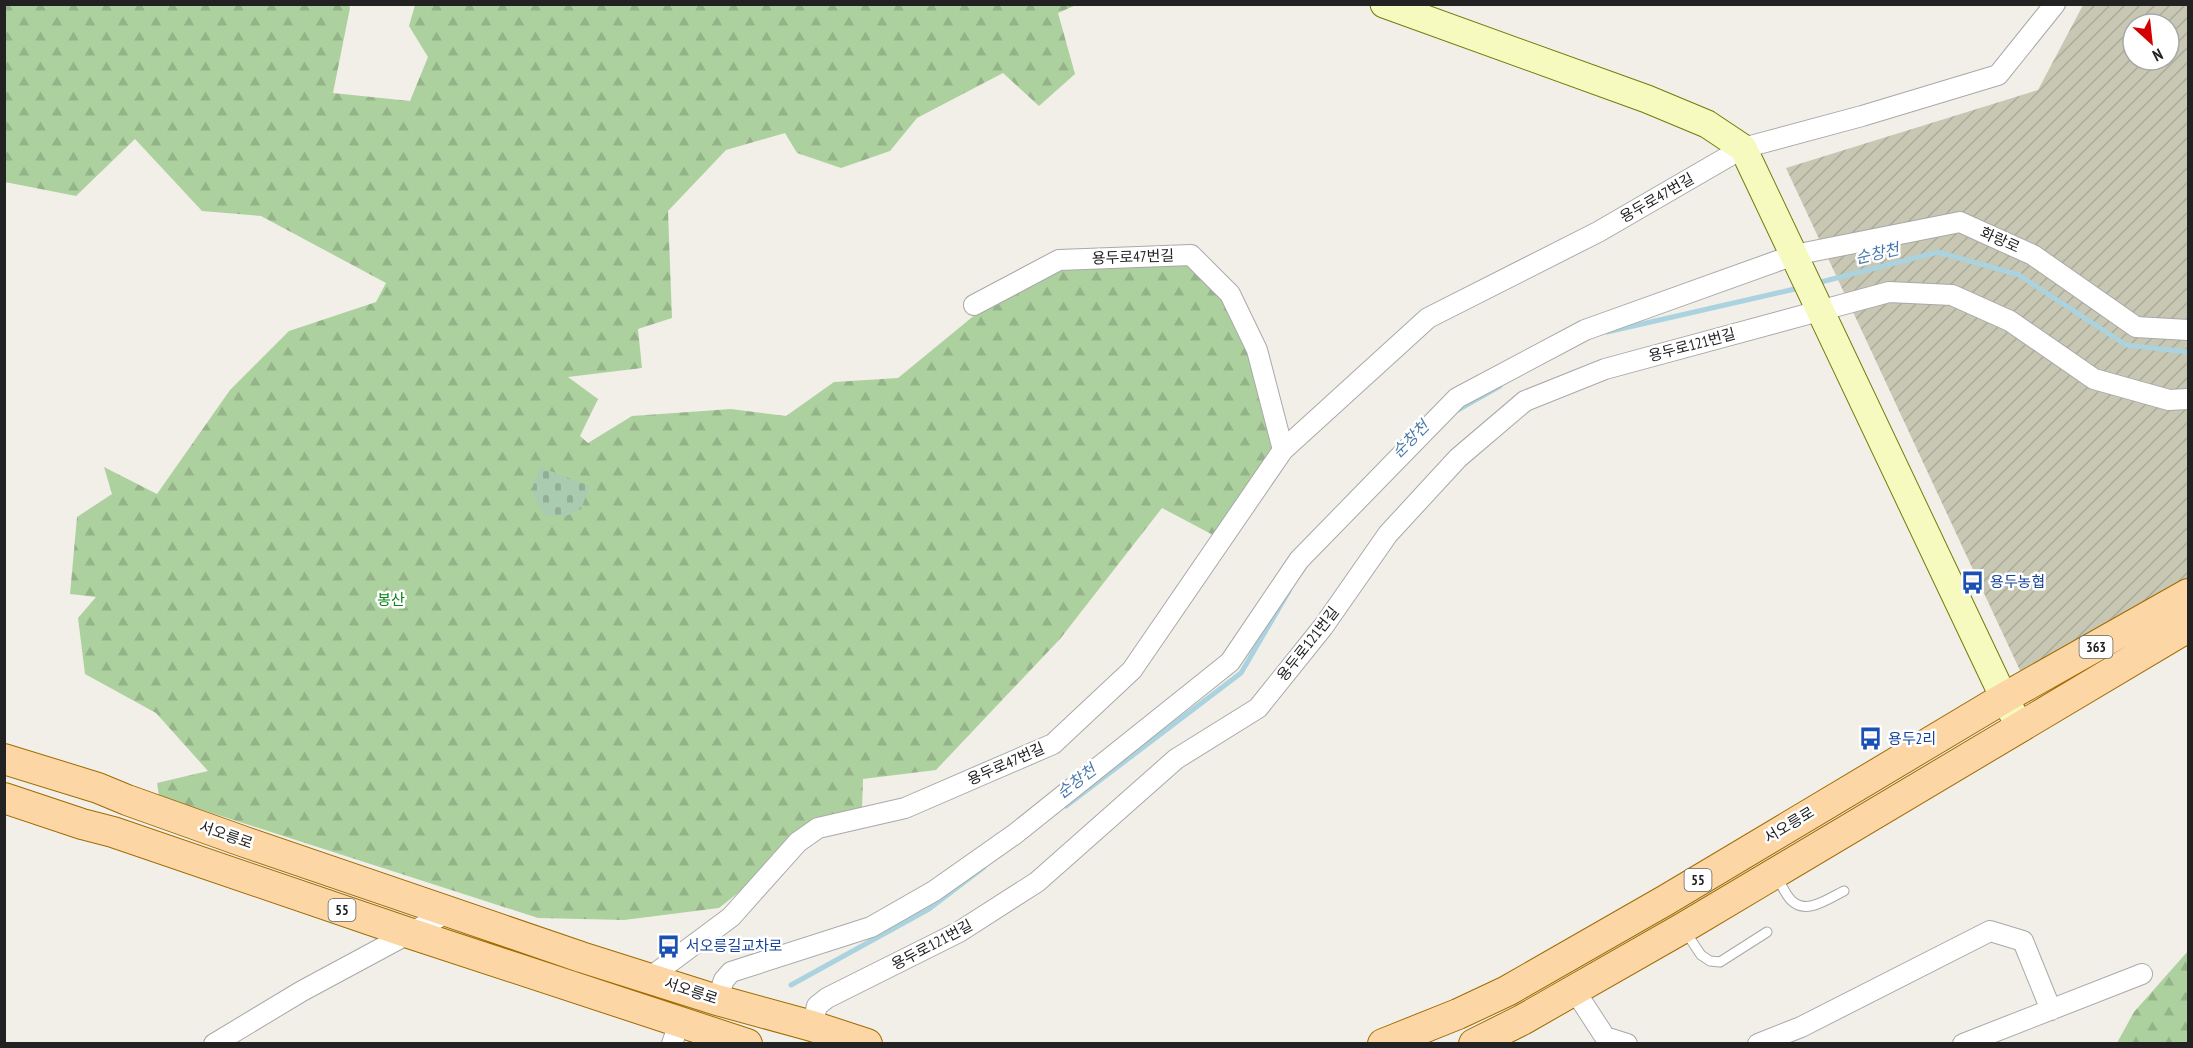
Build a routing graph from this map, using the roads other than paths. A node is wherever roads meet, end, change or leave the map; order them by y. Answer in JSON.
{"nodes":[{"id":1,"x":1384,"y":4,"type":"edge"},
{"id":2,"x":2055,"y":4,"type":"edge"},
{"id":3,"x":1743,"y":148,"type":"junction"},
{"id":4,"x":1797,"y":261,"type":"junction"},
{"id":5,"x":974,"y":305,"type":"dead end"},
{"id":6,"x":1818,"y":305,"type":"junction"},
{"id":7,"x":2188,"y":330,"type":"edge"},
{"id":8,"x":2188,"y":399,"type":"edge"},
{"id":9,"x":1283,"y":450,"type":"junction"},
{"id":10,"x":2188,"y":594,"type":"edge"},
{"id":11,"x":2188,"y":627,"type":"edge"},
{"id":12,"x":2004,"y":698,"type":"junction"},
{"id":13,"x":2021,"y":728,"type":"junction"},
{"id":14,"x":4,"y":759,"type":"edge"},
{"id":15,"x":4,"y":798,"type":"edge"},
{"id":16,"x":1774,"y":873,"type":"junction"},
{"id":17,"x":1844,"y":891,"type":"dead end"},
{"id":18,"x":447,"y":913,"type":"junction"},
{"id":19,"x":1683,"y":928,"type":"junction"},
{"id":20,"x":1767,"y":932,"type":"dead end"},
{"id":21,"x":409,"y":933,"type":"junction"},
{"id":22,"x":2142,"y":974,"type":"dead end"},
{"id":23,"x":649,"y":978,"type":"junction"},
{"id":24,"x":1575,"y":991,"type":"junction"},
{"id":25,"x":717,"y":1000,"type":"junction"},
{"id":26,"x":2051,"y":1010,"type":"junction"},
{"id":27,"x":812,"y":1026,"type":"junction"},
{"id":28,"x":676,"y":1032,"type":"edge"},
{"id":29,"x":214,"y":1044,"type":"edge"},
{"id":30,"x":747,"y":1044,"type":"edge"},
{"id":31,"x":867,"y":1044,"type":"edge"},
{"id":32,"x":1383,"y":1044,"type":"edge"},
{"id":33,"x":1474,"y":1044,"type":"edge"},
{"id":34,"x":1627,"y":1044,"type":"edge"},
{"id":35,"x":1758,"y":1044,"type":"edge"},
{"id":36,"x":1964,"y":1044,"type":"edge"}],
"edges":[{"from":1,"to":3,"type":"main road"},
{"from":2,"to":3,"type":"street","name":"용두로47번길"},
{"from":3,"to":4,"type":"main road"},
{"from":3,"to":9,"type":"street","name":"용두로47번길"},
{"from":4,"to":6,"type":"main road"},
{"from":4,"to":7,"type":"street","name":"화랑로"},
{"from":4,"to":25,"type":"street","name":"화랑로"},
{"from":5,"to":9,"type":"street","name":"용두로47번길"},
{"from":6,"to":8,"type":"street","name":"용두로121번길"},
{"from":6,"to":12,"type":"main road"},
{"from":6,"to":27,"type":"street","name":"용두로121번길"},
{"from":9,"to":23,"type":"street","name":"용두로47번길"},
{"from":10,"to":12,"type":"main road","name":"서오릉로","number":"363"},
{"from":11,"to":13,"type":"main road","number":"363"},
{"from":12,"to":13,"type":"main road"},
{"from":12,"to":32,"type":"main road","name":"서오릉로","number":"55"},
{"from":13,"to":16,"type":"main road","number":"55"},
{"from":14,"to":18,"type":"main road","name":"서오릉로","number":"55"},
{"from":15,"to":21,"type":"main road","name":"서오릉로","number":"55"},
{"from":16,"to":17,"type":"lane"},
{"from":16,"to":19,"type":"main road","number":"55"},
{"from":18,"to":21,"type":"street"},
{"from":18,"to":23,"type":"main road","name":"서오릉로","number":"55"},
{"from":19,"to":20,"type":"lane"},
{"from":19,"to":24,"type":"main road","number":"55"},
{"from":21,"to":28,"type":"main road","name":"서오릉로","number":"55"},
{"from":21,"to":29,"type":"street"},
{"from":22,"to":26,"type":"street"},
{"from":23,"to":25,"type":"main road","name":"서오릉로","number":"55"},
{"from":24,"to":33,"type":"main road","number":"55"},
{"from":24,"to":34,"type":"street"},
{"from":25,"to":27,"type":"main road","name":"서오릉로","number":"55"},
{"from":26,"to":35,"type":"street"},
{"from":26,"to":36,"type":"street"},
{"from":27,"to":31,"type":"main road","name":"서오릉로","number":"55"},
{"from":28,"to":30,"type":"main road","name":"서오릉로","number":"55"}]}
